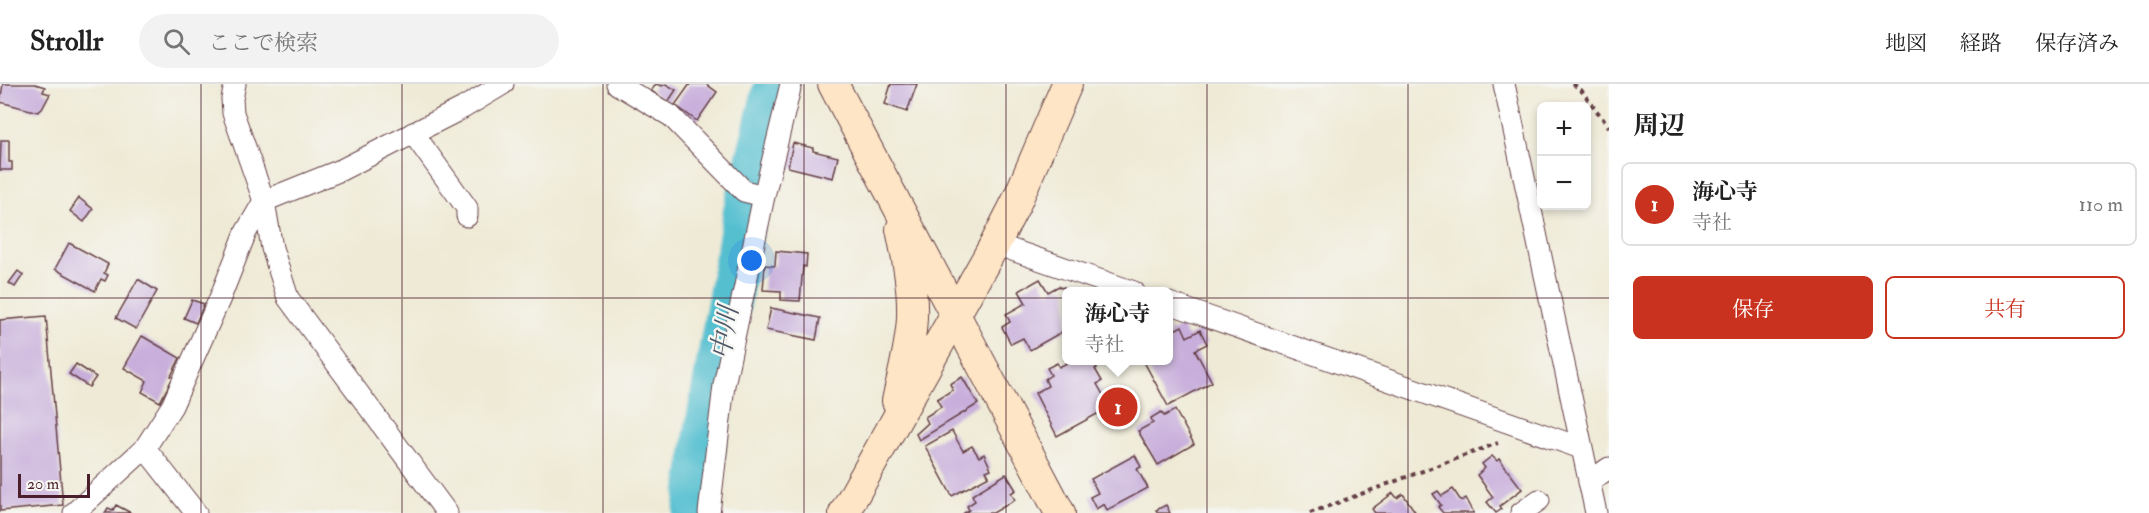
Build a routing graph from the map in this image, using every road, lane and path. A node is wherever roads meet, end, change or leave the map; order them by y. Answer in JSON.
{"nodes":[{"id":1,"x":236,"y":84,"type":"edge"},
{"id":2,"x":503,"y":84,"type":"edge"},
{"id":3,"x":617,"y":84,"type":"edge"},
{"id":4,"x":791,"y":84,"type":"edge"},
{"id":5,"x":833,"y":84,"type":"edge"},
{"id":6,"x":1067,"y":84,"type":"edge"},
{"id":7,"x":1504,"y":84,"type":"edge"},
{"id":8,"x":1574,"y":84,"type":"edge"},
{"id":9,"x":1609,"y":127,"type":"edge"},
{"id":10,"x":413,"y":133,"type":"junction"},
{"id":11,"x":755,"y":193,"type":"junction"},
{"id":12,"x":896,"y":200,"type":"junction"},
{"id":13,"x":264,"y":201,"type":"junction"},
{"id":14,"x":467,"y":216,"type":"dead end"},
{"id":15,"x":995,"y":244,"type":"junction"},
{"id":16,"x":1122,"y":287,"type":"edge"},
{"id":17,"x":1173,"y":304,"type":"edge"},
{"id":18,"x":956,"y":315,"type":"junction"},
{"id":19,"x":890,"y":430,"type":"junction"},
{"id":20,"x":1530,"y":431,"type":"junction"},
{"id":21,"x":145,"y":448,"type":"junction"},
{"id":22,"x":1581,"y":448,"type":"junction"},
{"id":23,"x":1609,"y":468,"type":"edge"},
{"id":24,"x":1589,"y":482,"type":"junction"},
{"id":25,"x":1539,"y":500,"type":"dead end"},
{"id":26,"x":74,"y":513,"type":"edge"},
{"id":27,"x":196,"y":513,"type":"edge"},
{"id":28,"x":447,"y":513,"type":"edge"},
{"id":29,"x":709,"y":513,"type":"edge"},
{"id":30,"x":844,"y":513,"type":"edge"},
{"id":31,"x":1060,"y":513,"type":"edge"},
{"id":32,"x":1310,"y":513,"type":"edge"},
{"id":33,"x":1521,"y":513,"type":"edge"},
{"id":34,"x":1596,"y":513,"type":"edge"}],
"edges":[{"from":1,"to":13,"type":"street"},
{"from":2,"to":10,"type":"street"},
{"from":3,"to":11,"type":"street"},
{"from":4,"to":11,"type":"street"},
{"from":5,"to":12,"type":"street"},
{"from":6,"to":15,"type":"street"},
{"from":7,"to":22,"type":"street"},
{"from":8,"to":9,"type":"path"},
{"from":10,"to":13,"type":"street"},
{"from":10,"to":14,"type":"street"},
{"from":11,"to":29,"type":"street"},
{"from":12,"to":18,"type":"street"},
{"from":12,"to":19,"type":"street"},
{"from":13,"to":21,"type":"street"},
{"from":13,"to":28,"type":"street"},
{"from":15,"to":16,"type":"street"},
{"from":15,"to":18,"type":"street"},
{"from":17,"to":20,"type":"street"},
{"from":18,"to":19,"type":"street"},
{"from":18,"to":31,"type":"street"},
{"from":19,"to":30,"type":"street"},
{"from":20,"to":22,"type":"street"},
{"from":20,"to":32,"type":"path"},
{"from":21,"to":26,"type":"street"},
{"from":21,"to":27,"type":"street"},
{"from":22,"to":24,"type":"street"},
{"from":23,"to":24,"type":"street"},
{"from":24,"to":34,"type":"street"},
{"from":25,"to":33,"type":"street"}]}
